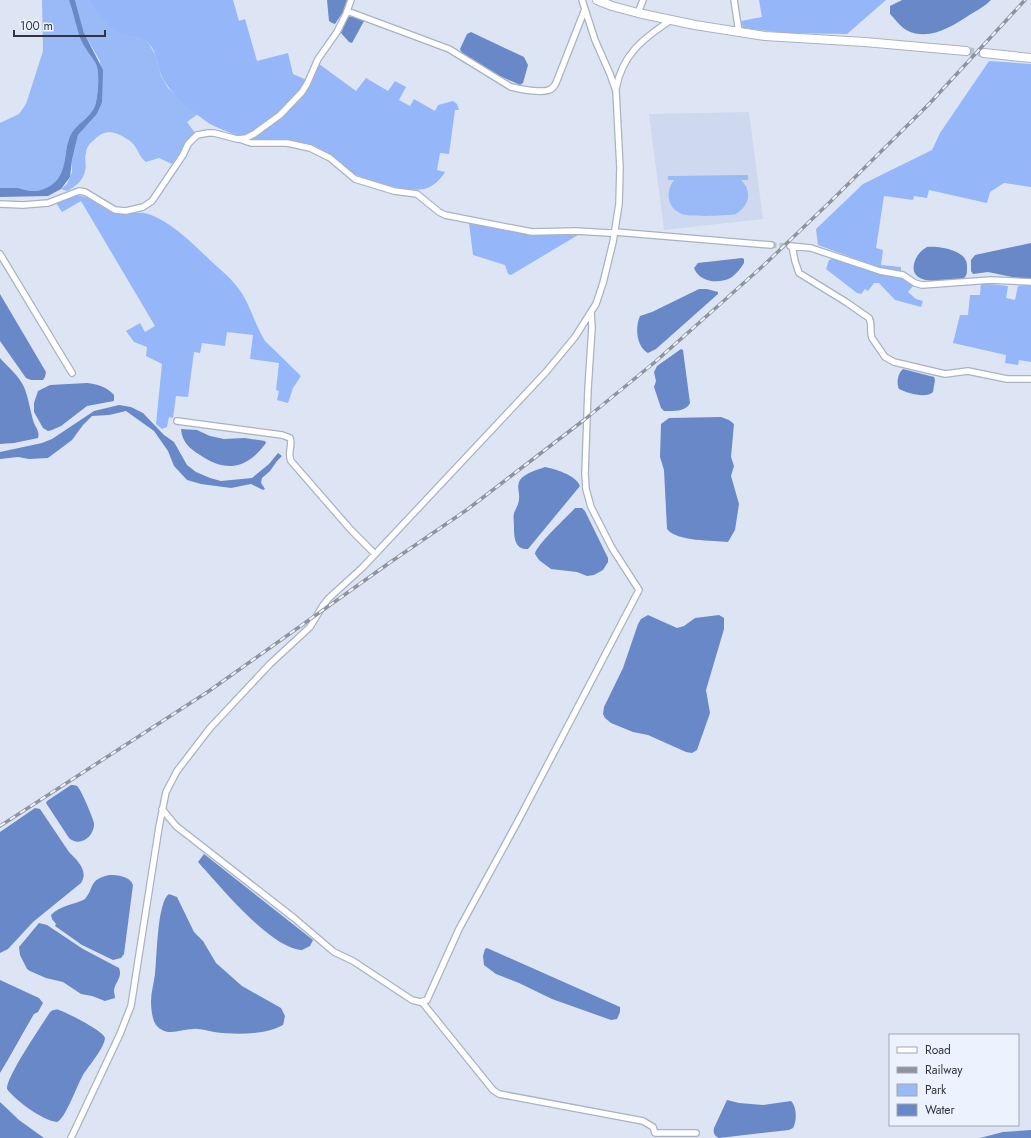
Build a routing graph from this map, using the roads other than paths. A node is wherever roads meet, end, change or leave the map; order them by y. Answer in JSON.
{"nodes":[{"id":1,"x":351,"y":0,"type":"edge"},
{"id":2,"x":582,"y":0,"type":"edge"},
{"id":3,"x":597,"y":0,"type":"edge"},
{"id":4,"x":643,"y":0,"type":"edge"},
{"id":5,"x":734,"y":0,"type":"edge"},
{"id":6,"x":585,"y":9,"type":"junction"},
{"id":7,"x":347,"y":11,"type":"junction"},
{"id":8,"x":638,"y":14,"type":"junction"},
{"id":9,"x":672,"y":20,"type":"junction"},
{"id":10,"x":739,"y":32,"type":"junction"},
{"id":11,"x":966,"y":51,"type":"tunnel mouth"},
{"id":12,"x":984,"y":53,"type":"tunnel mouth"},
{"id":13,"x":1031,"y":58,"type":"edge"},
{"id":14,"x":616,"y":91,"type":"junction"},
{"id":15,"x":240,"y":139,"type":"junction"},
{"id":16,"x":0,"y":204,"type":"edge"},
{"id":17,"x":615,"y":232,"type":"junction"},
{"id":18,"x":771,"y":245,"type":"tunnel mouth"},
{"id":19,"x":0,"y":254,"type":"edge"},
{"id":20,"x":1031,"y":282,"type":"edge"},
{"id":21,"x":591,"y":312,"type":"junction"},
{"id":22,"x":72,"y":374,"type":"dead end"},
{"id":23,"x":1031,"y":379,"type":"edge"},
{"id":24,"x":177,"y":421,"type":"dead end"},
{"id":25,"x":375,"y":554,"type":"junction"},
{"id":26,"x":162,"y":809,"type":"junction"},
{"id":27,"x":422,"y":1002,"type":"junction"},
{"id":28,"x":696,"y":1134,"type":"dead end"},
{"id":29,"x":71,"y":1138,"type":"edge"}],
"edges":[{"from":1,"to":7,"type":"street"},
{"from":2,"to":6,"type":"street"},
{"from":3,"to":8,"type":"street"},
{"from":4,"to":8,"type":"street"},
{"from":5,"to":10,"type":"street"},
{"from":6,"to":7,"type":"street"},
{"from":6,"to":14,"type":"street"},
{"from":7,"to":15,"type":"street"},
{"from":8,"to":9,"type":"street"},
{"from":9,"to":10,"type":"street"},
{"from":9,"to":14,"type":"street"},
{"from":10,"to":11,"type":"street"},
{"from":12,"to":13,"type":"street"},
{"from":14,"to":17,"type":"street"},
{"from":15,"to":16,"type":"street"},
{"from":15,"to":17,"type":"street"},
{"from":17,"to":18,"type":"street"},
{"from":17,"to":21,"type":"street"},
{"from":19,"to":22,"type":"street"},
{"from":20,"to":23,"type":"street"},
{"from":21,"to":25,"type":"street"},
{"from":21,"to":27,"type":"street"},
{"from":24,"to":25,"type":"street"},
{"from":25,"to":26,"type":"street"},
{"from":26,"to":27,"type":"street"},
{"from":26,"to":29,"type":"street"},
{"from":27,"to":28,"type":"street"}]}
